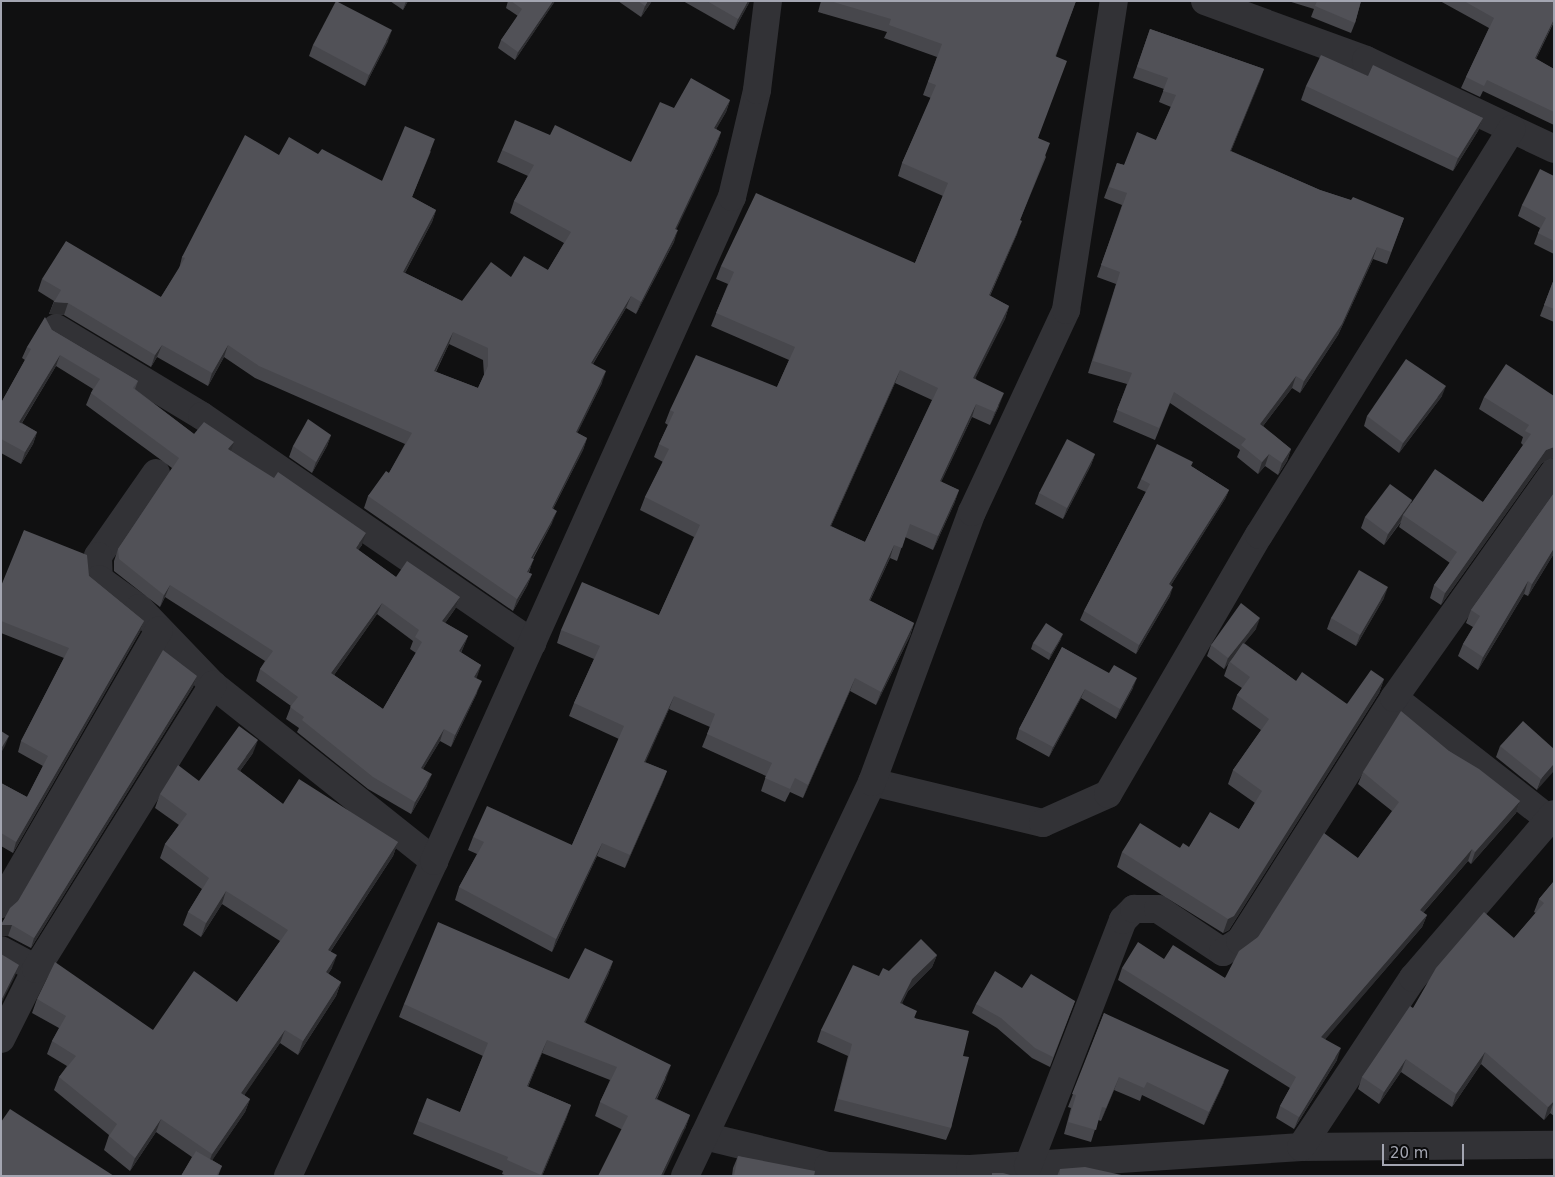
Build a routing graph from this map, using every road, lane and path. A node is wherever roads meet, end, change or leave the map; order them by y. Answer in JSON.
{"nodes":[{"id":1,"x":768,"y":1,"type":"edge"},
{"id":2,"x":1114,"y":1,"type":"edge"},
{"id":3,"x":1206,"y":1,"type":"edge"},
{"id":4,"x":1512,"y":129,"type":"junction"},
{"id":5,"x":1554,"y":149,"type":"edge"},
{"id":6,"x":56,"y":328,"type":"dead end"},
{"id":7,"x":1554,"y":472,"type":"edge"},
{"id":8,"x":156,"y":473,"type":"dead end"},
{"id":9,"x":160,"y":630,"type":"junction"},
{"id":10,"x":532,"y":643,"type":"junction"},
{"id":11,"x":212,"y":685,"type":"junction"},
{"id":12,"x":1394,"y":698,"type":"junction"},
{"id":13,"x":872,"y":782,"type":"junction"},
{"id":14,"x":1551,"y":816,"type":"edge"},
{"id":15,"x":434,"y":861,"type":"junction"},
{"id":16,"x":1,"y":904,"type":"edge"},
{"id":17,"x":1,"y":950,"type":"edge"},
{"id":18,"x":36,"y":970,"type":"junction"},
{"id":19,"x":2,"y":1036,"type":"edge"},
{"id":20,"x":704,"y":1136,"type":"junction"},
{"id":21,"x":1554,"y":1145,"type":"edge"},
{"id":22,"x":1301,"y":1147,"type":"junction"},
{"id":23,"x":1028,"y":1166,"type":"junction"},
{"id":24,"x":969,"y":1172,"type":"edge"},
{"id":25,"x":288,"y":1176,"type":"edge"},
{"id":26,"x":685,"y":1176,"type":"edge"}],
"edges":[{"from":1,"to":10,"type":"street"},
{"from":2,"to":13,"type":"street"},
{"from":3,"to":4,"type":"street"},
{"from":4,"to":5,"type":"street"},
{"from":4,"to":13,"type":"street"},
{"from":6,"to":10,"type":"street"},
{"from":7,"to":12,"type":"street"},
{"from":8,"to":9,"type":"street"},
{"from":9,"to":11,"type":"street"},
{"from":9,"to":16,"type":"street"},
{"from":10,"to":15,"type":"street"},
{"from":11,"to":15,"type":"street"},
{"from":11,"to":18,"type":"street"},
{"from":12,"to":14,"type":"street"},
{"from":12,"to":23,"type":"street"},
{"from":13,"to":20,"type":"street"},
{"from":14,"to":22,"type":"street"},
{"from":15,"to":25,"type":"street"},
{"from":17,"to":18,"type":"street"},
{"from":18,"to":19,"type":"street"},
{"from":20,"to":24,"type":"street"},
{"from":20,"to":26,"type":"street"},
{"from":21,"to":22,"type":"street"},
{"from":22,"to":23,"type":"street"},
{"from":23,"to":24,"type":"street"}]}
